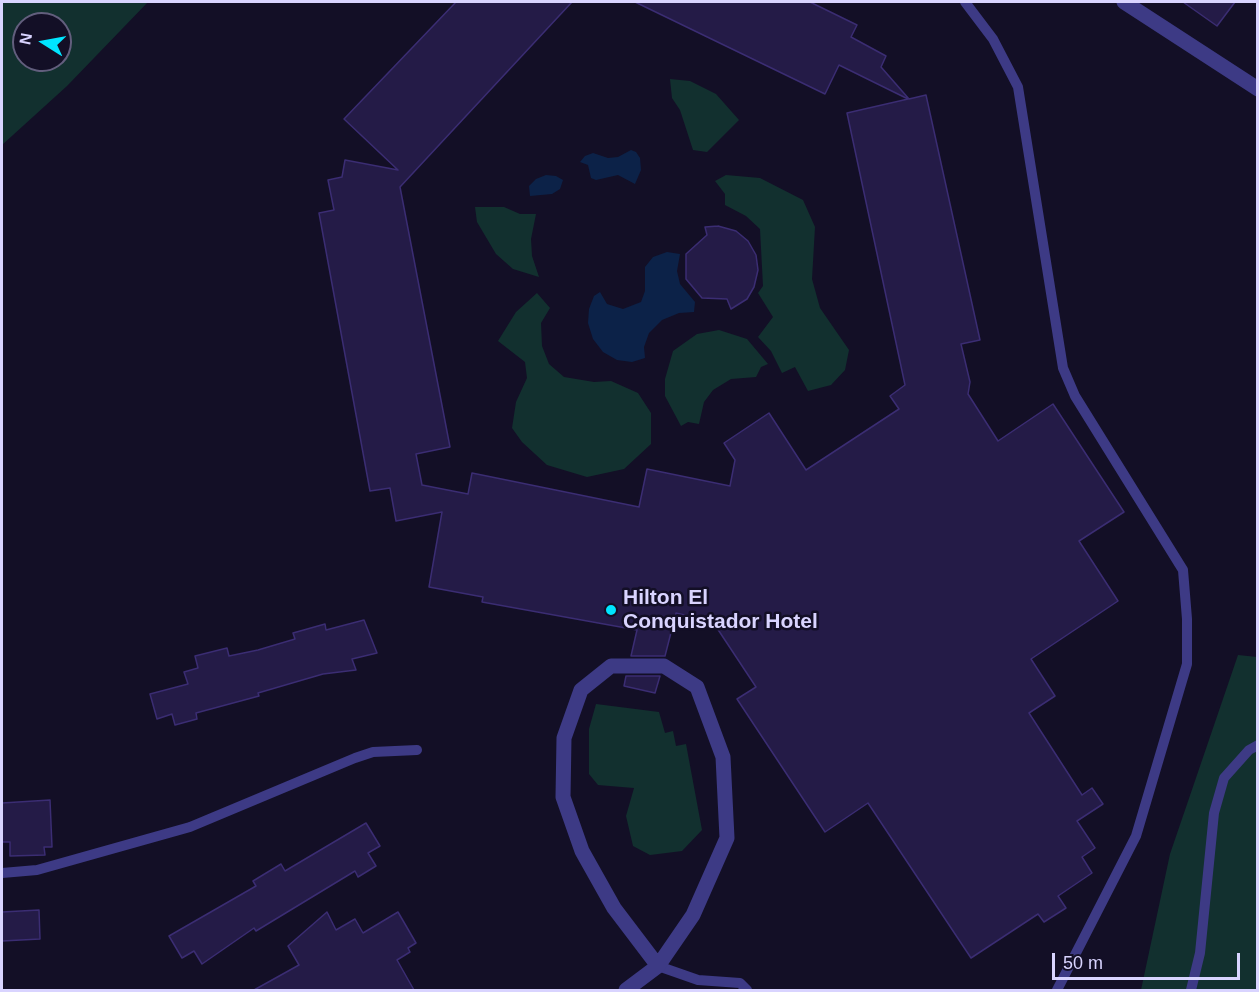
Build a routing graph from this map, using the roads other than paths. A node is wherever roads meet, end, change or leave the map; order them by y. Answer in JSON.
{"nodes":[{"id":1,"x":965,"y":2,"type":"edge"},
{"id":2,"x":1124,"y":2,"type":"edge"},
{"id":3,"x":1257,"y":89,"type":"edge"},
{"id":4,"x":1257,"y":745,"type":"edge"},
{"id":5,"x":417,"y":750,"type":"dead end"},
{"id":6,"x":2,"y":873,"type":"edge"},
{"id":7,"x":658,"y":966,"type":"junction"},
{"id":8,"x":626,"y":990,"type":"edge"},
{"id":9,"x":747,"y":990,"type":"edge"},
{"id":10,"x":1057,"y":990,"type":"edge"},
{"id":11,"x":1191,"y":990,"type":"edge"}],
"edges":[{"from":1,"to":10,"type":"lane"},
{"from":2,"to":3,"type":"street"},
{"from":4,"to":11,"type":"lane"},
{"from":5,"to":6,"type":"lane"},
{"from":7,"to":7,"type":"street"},
{"from":7,"to":8,"type":"street"},
{"from":7,"to":9,"type":"lane"}]}
